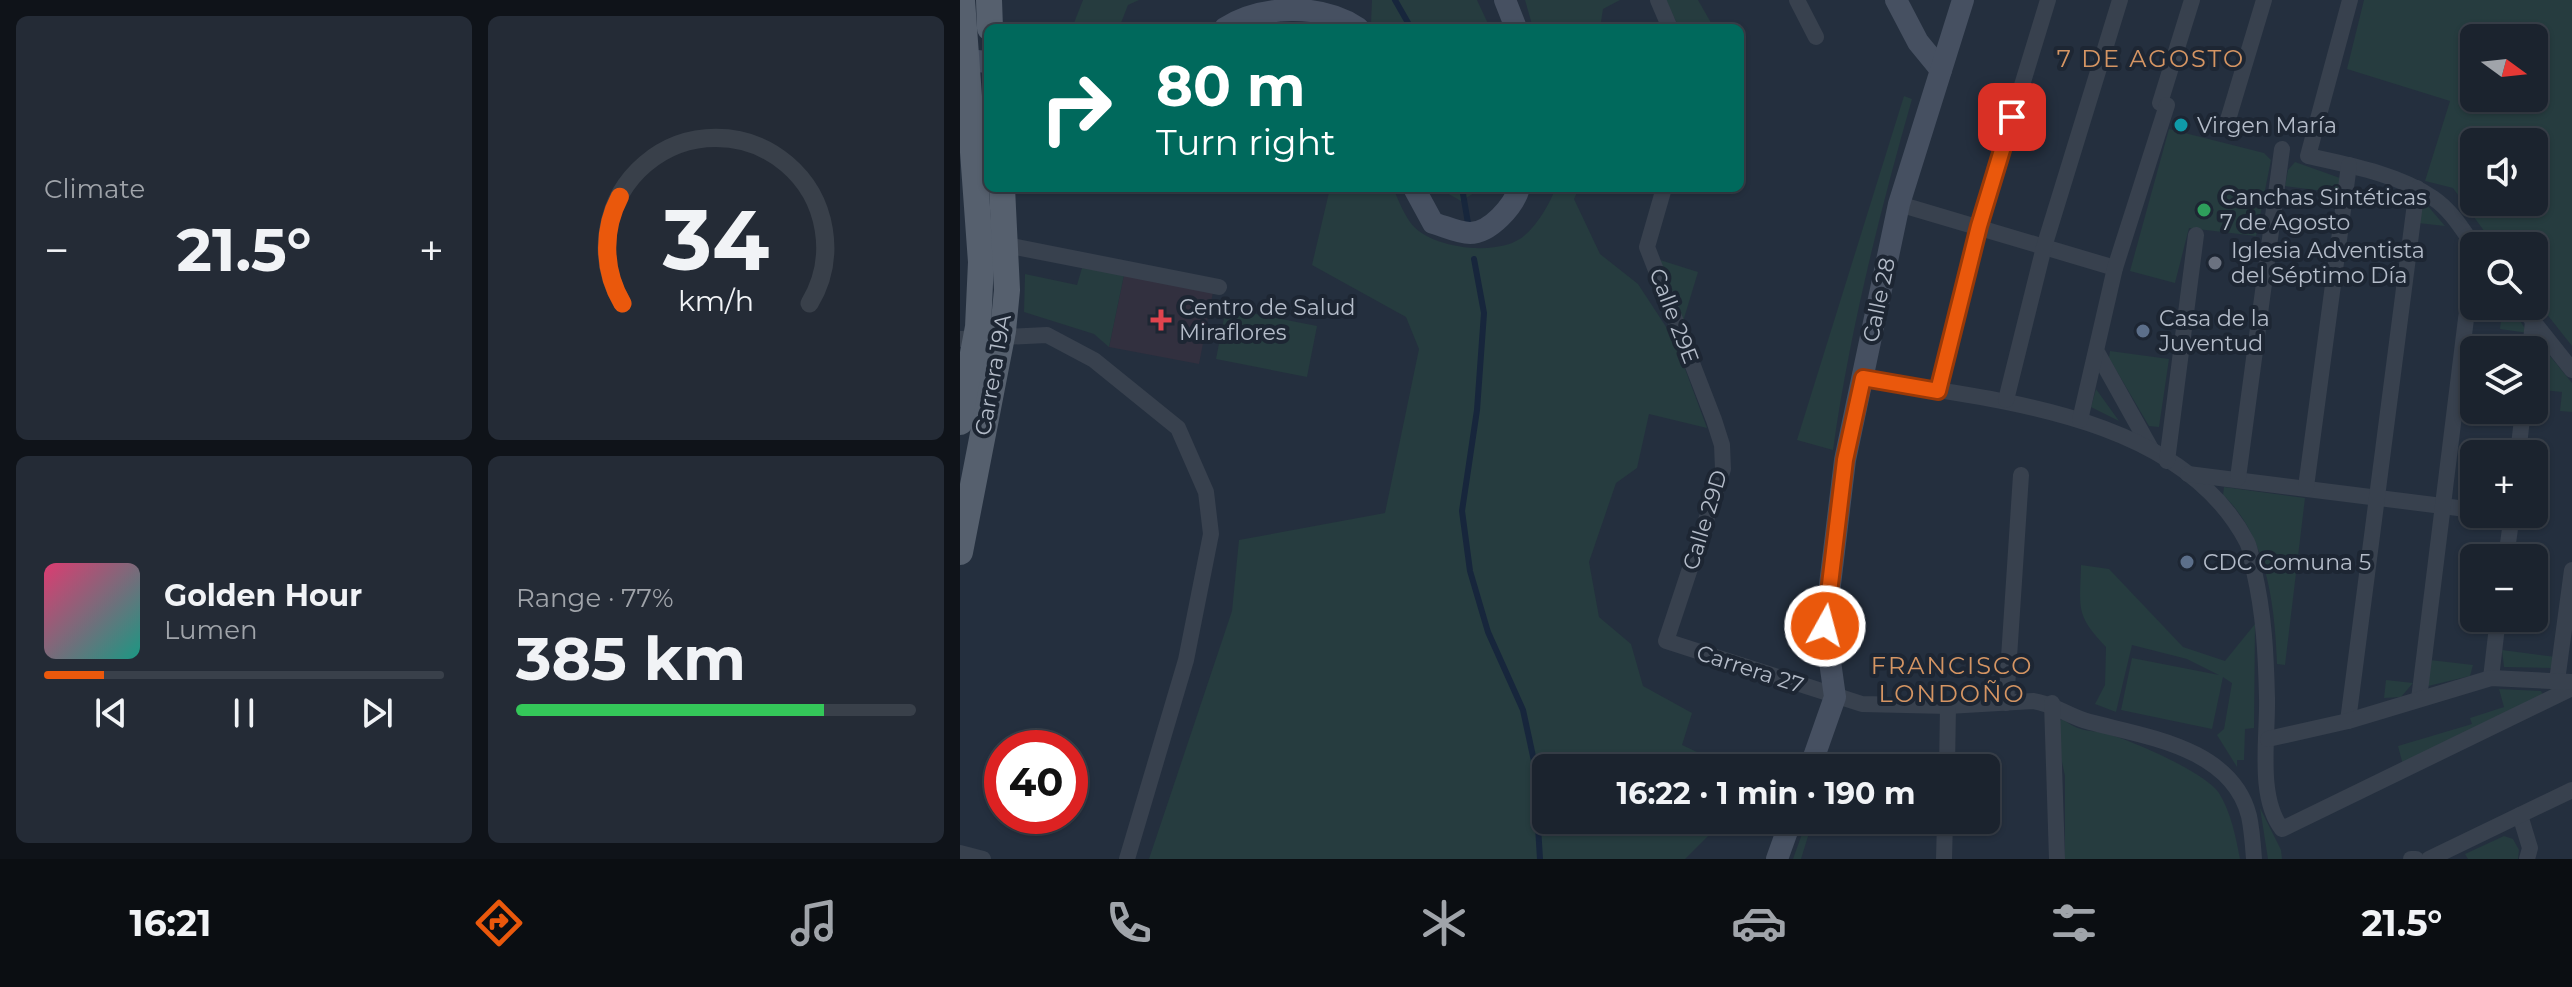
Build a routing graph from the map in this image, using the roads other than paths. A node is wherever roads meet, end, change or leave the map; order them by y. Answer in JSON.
{"nodes":[{"id":1,"x":962,"y":0,"type":"edge"},
{"id":2,"x":989,"y":0,"type":"edge"},
{"id":3,"x":1505,"y":0,"type":"edge"},
{"id":4,"x":1658,"y":0,"type":"edge"},
{"id":5,"x":1797,"y":0,"type":"edge"},
{"id":6,"x":1896,"y":0,"type":"edge"},
{"id":7,"x":1963,"y":0,"type":"edge"},
{"id":8,"x":2048,"y":0,"type":"edge"},
{"id":9,"x":2120,"y":0,"type":"edge"},
{"id":10,"x":2192,"y":0,"type":"edge"},
{"id":11,"x":2264,"y":0,"type":"edge"},
{"id":12,"x":2350,"y":0,"type":"edge"},
{"id":13,"x":990,"y":24,"type":"edge"},
{"id":14,"x":1232,"y":24,"type":"edge"},
{"id":15,"x":1347,"y":24,"type":"edge"},
{"id":16,"x":1514,"y":24,"type":"edge"},
{"id":17,"x":1668,"y":24,"type":"edge"},
{"id":18,"x":1816,"y":37,"type":"dead end"},
{"id":19,"x":977,"y":61,"type":"edge"},
{"id":20,"x":1941,"y":70,"type":"junction"},
{"id":21,"x":2227,"y":123,"type":"dead end"},
{"id":22,"x":2282,"y":149,"type":"dead end"},
{"id":23,"x":2349,"y":165,"type":"junction"},
{"id":24,"x":2417,"y":188,"type":"junction"},
{"id":25,"x":1002,"y":192,"type":"edge"},
{"id":26,"x":1416,"y":192,"type":"edge"},
{"id":27,"x":1518,"y":192,"type":"edge"},
{"id":28,"x":1663,"y":192,"type":"edge"},
{"id":29,"x":1899,"y":204,"type":"junction"},
{"id":30,"x":1979,"y":226,"type":"junction"},
{"id":31,"x":2464,"y":232,"type":"edge"},
{"id":32,"x":2196,"y":235,"type":"dead end"},
{"id":33,"x":1006,"y":245,"type":"junction"},
{"id":34,"x":2044,"y":247,"type":"junction"},
{"id":35,"x":2115,"y":268,"type":"junction"},
{"id":36,"x":1219,"y":287,"type":"dead end"},
{"id":37,"x":2466,"y":320,"type":"edge"},
{"id":38,"x":2533,"y":321,"type":"joint"},
{"id":39,"x":2531,"y":336,"type":"edge"},
{"id":40,"x":960,"y":339,"type":"edge"},
{"id":41,"x":2098,"y":354,"type":"junction"},
{"id":42,"x":2572,"y":370,"type":"edge"},
{"id":43,"x":1863,"y":378,"type":"junction"},
{"id":44,"x":1938,"y":391,"type":"junction"},
{"id":45,"x":1706,"y":398,"type":"joint"},
{"id":46,"x":2006,"y":400,"type":"junction"},
{"id":47,"x":969,"y":419,"type":"edge"},
{"id":48,"x":2080,"y":420,"type":"junction"},
{"id":49,"x":2151,"y":449,"type":"junction"},
{"id":50,"x":2167,"y":461,"type":"junction"},
{"id":51,"x":2186,"y":474,"type":"junction"},
{"id":52,"x":2021,"y":475,"type":"dead end"},
{"id":53,"x":2238,"y":478,"type":"junction"},
{"id":54,"x":2306,"y":487,"type":"junction"},
{"id":55,"x":2375,"y":498,"type":"junction"},
{"id":56,"x":2445,"y":506,"type":"junction"},
{"id":57,"x":2460,"y":508,"type":"edge"},
{"id":58,"x":960,"y":552,"type":"edge"},
{"id":59,"x":2572,"y":570,"type":"edge"},
{"id":60,"x":2496,"y":632,"type":"edge"},
{"id":61,"x":1666,"y":641,"type":"joint"},
{"id":62,"x":2491,"y":678,"type":"junction"},
{"id":63,"x":2567,"y":684,"type":"edge"},
{"id":64,"x":1835,"y":697,"type":"junction"},
{"id":65,"x":2419,"y":699,"type":"junction"},
{"id":66,"x":2006,"y":703,"type":"junction"},
{"id":67,"x":2052,"y":703,"type":"junction"},
{"id":68,"x":1948,"y":706,"type":"junction"},
{"id":69,"x":2348,"y":721,"type":"junction"},
{"id":70,"x":2268,"y":739,"type":"junction"},
{"id":71,"x":1815,"y":754,"type":"edge"},
{"id":72,"x":1947,"y":754,"type":"edge"},
{"id":73,"x":2267,"y":780,"type":"junction"},
{"id":74,"x":2572,"y":790,"type":"edge"},
{"id":75,"x":2248,"y":814,"type":"junction"},
{"id":76,"x":2520,"y":815,"type":"junction"},
{"id":77,"x":1786,"y":834,"type":"edge"},
{"id":78,"x":1945,"y":834,"type":"edge"},
{"id":79,"x":960,"y":853,"type":"edge"},
{"id":80,"x":983,"y":859,"type":"edge"},
{"id":81,"x":1127,"y":859,"type":"edge"},
{"id":82,"x":1777,"y":859,"type":"edge"},
{"id":83,"x":1944,"y":859,"type":"edge"},
{"id":84,"x":2057,"y":859,"type":"edge"},
{"id":85,"x":2254,"y":859,"type":"edge"},
{"id":86,"x":2429,"y":859,"type":"edge"},
{"id":87,"x":2527,"y":859,"type":"edge"}],
"edges":[{"from":1,"to":19,"type":"main road","name":"Carrera 19A"},
{"from":2,"to":13,"type":"main road"},
{"from":3,"to":16,"type":"street"},
{"from":4,"to":17,"type":"street"},
{"from":5,"to":18,"type":"street"},
{"from":6,"to":20,"type":"street"},
{"from":7,"to":20,"type":"street","name":"Calle 28"},
{"from":8,"to":30,"type":"street"},
{"from":9,"to":34,"type":"street"},
{"from":10,"to":35,"type":"street"},
{"from":11,"to":21,"type":"street"},
{"from":12,"to":23,"type":"street"},
{"from":14,"to":15,"type":"street"},
{"from":19,"to":47,"type":"main road","name":"Carrera 19A"},
{"from":20,"to":29,"type":"street","name":"Calle 28"},
{"from":22,"to":53,"type":"street"},
{"from":23,"to":24,"type":"street"},
{"from":23,"to":54,"type":"street"},
{"from":24,"to":31,"type":"street"},
{"from":24,"to":55,"type":"street"},
{"from":25,"to":33,"type":"main road","name":"Carrera 19A"},
{"from":26,"to":27,"type":"street"},
{"from":28,"to":45,"type":"street","name":"Calle 29E"},
{"from":29,"to":30,"type":"street"},
{"from":29,"to":43,"type":"street","name":"Calle 28"},
{"from":30,"to":34,"type":"street"},
{"from":30,"to":44,"type":"street"},
{"from":32,"to":50,"type":"street"},
{"from":33,"to":36,"type":"street"},
{"from":33,"to":47,"type":"main road","name":"Carrera 19A"},
{"from":34,"to":35,"type":"street"},
{"from":34,"to":46,"type":"street"},
{"from":35,"to":41,"type":"street"},
{"from":37,"to":56,"type":"street"},
{"from":38,"to":39,"type":"street"},
{"from":38,"to":42,"type":"street"},
{"from":40,"to":81,"type":"street"},
{"from":41,"to":48,"type":"street"},
{"from":41,"to":49,"type":"street"},
{"from":43,"to":44,"type":"street"},
{"from":43,"to":64,"type":"street","name":"Calle 28"},
{"from":44,"to":46,"type":"street"},
{"from":45,"to":61,"type":"street","name":"Calle 29D"},
{"from":46,"to":48,"type":"street"},
{"from":47,"to":58,"type":"main road","name":"Carrera 19A"},
{"from":48,"to":49,"type":"street"},
{"from":49,"to":50,"type":"street"},
{"from":50,"to":51,"type":"street"},
{"from":51,"to":53,"type":"street"},
{"from":51,"to":70,"type":"street"},
{"from":52,"to":66,"type":"street"},
{"from":53,"to":54,"type":"street"},
{"from":54,"to":55,"type":"street"},
{"from":55,"to":56,"type":"street"},
{"from":55,"to":69,"type":"street"},
{"from":56,"to":57,"type":"street"},
{"from":56,"to":65,"type":"street"},
{"from":59,"to":63,"type":"street"},
{"from":60,"to":62,"type":"street"},
{"from":61,"to":64,"type":"street","name":"Carrera 27"},
{"from":62,"to":63,"type":"street"},
{"from":62,"to":65,"type":"street"},
{"from":63,"to":73,"type":"street"},
{"from":64,"to":68,"type":"street","name":"Carrera 27"},
{"from":64,"to":71,"type":"street","name":"Calle 28"},
{"from":65,"to":69,"type":"street"},
{"from":66,"to":67,"type":"street","name":"Carrera 27"},
{"from":66,"to":68,"type":"street","name":"Carrera 27"},
{"from":67,"to":75,"type":"street"},
{"from":67,"to":84,"type":"street"},
{"from":68,"to":72,"type":"street"},
{"from":69,"to":70,"type":"street"},
{"from":70,"to":73,"type":"street"},
{"from":73,"to":75,"type":"street"},
{"from":74,"to":76,"type":"street"},
{"from":75,"to":85,"type":"street"},
{"from":76,"to":86,"type":"street"},
{"from":76,"to":87,"type":"street"},
{"from":77,"to":82,"type":"street"},
{"from":78,"to":83,"type":"street"},
{"from":79,"to":80,"type":"street"}]}
